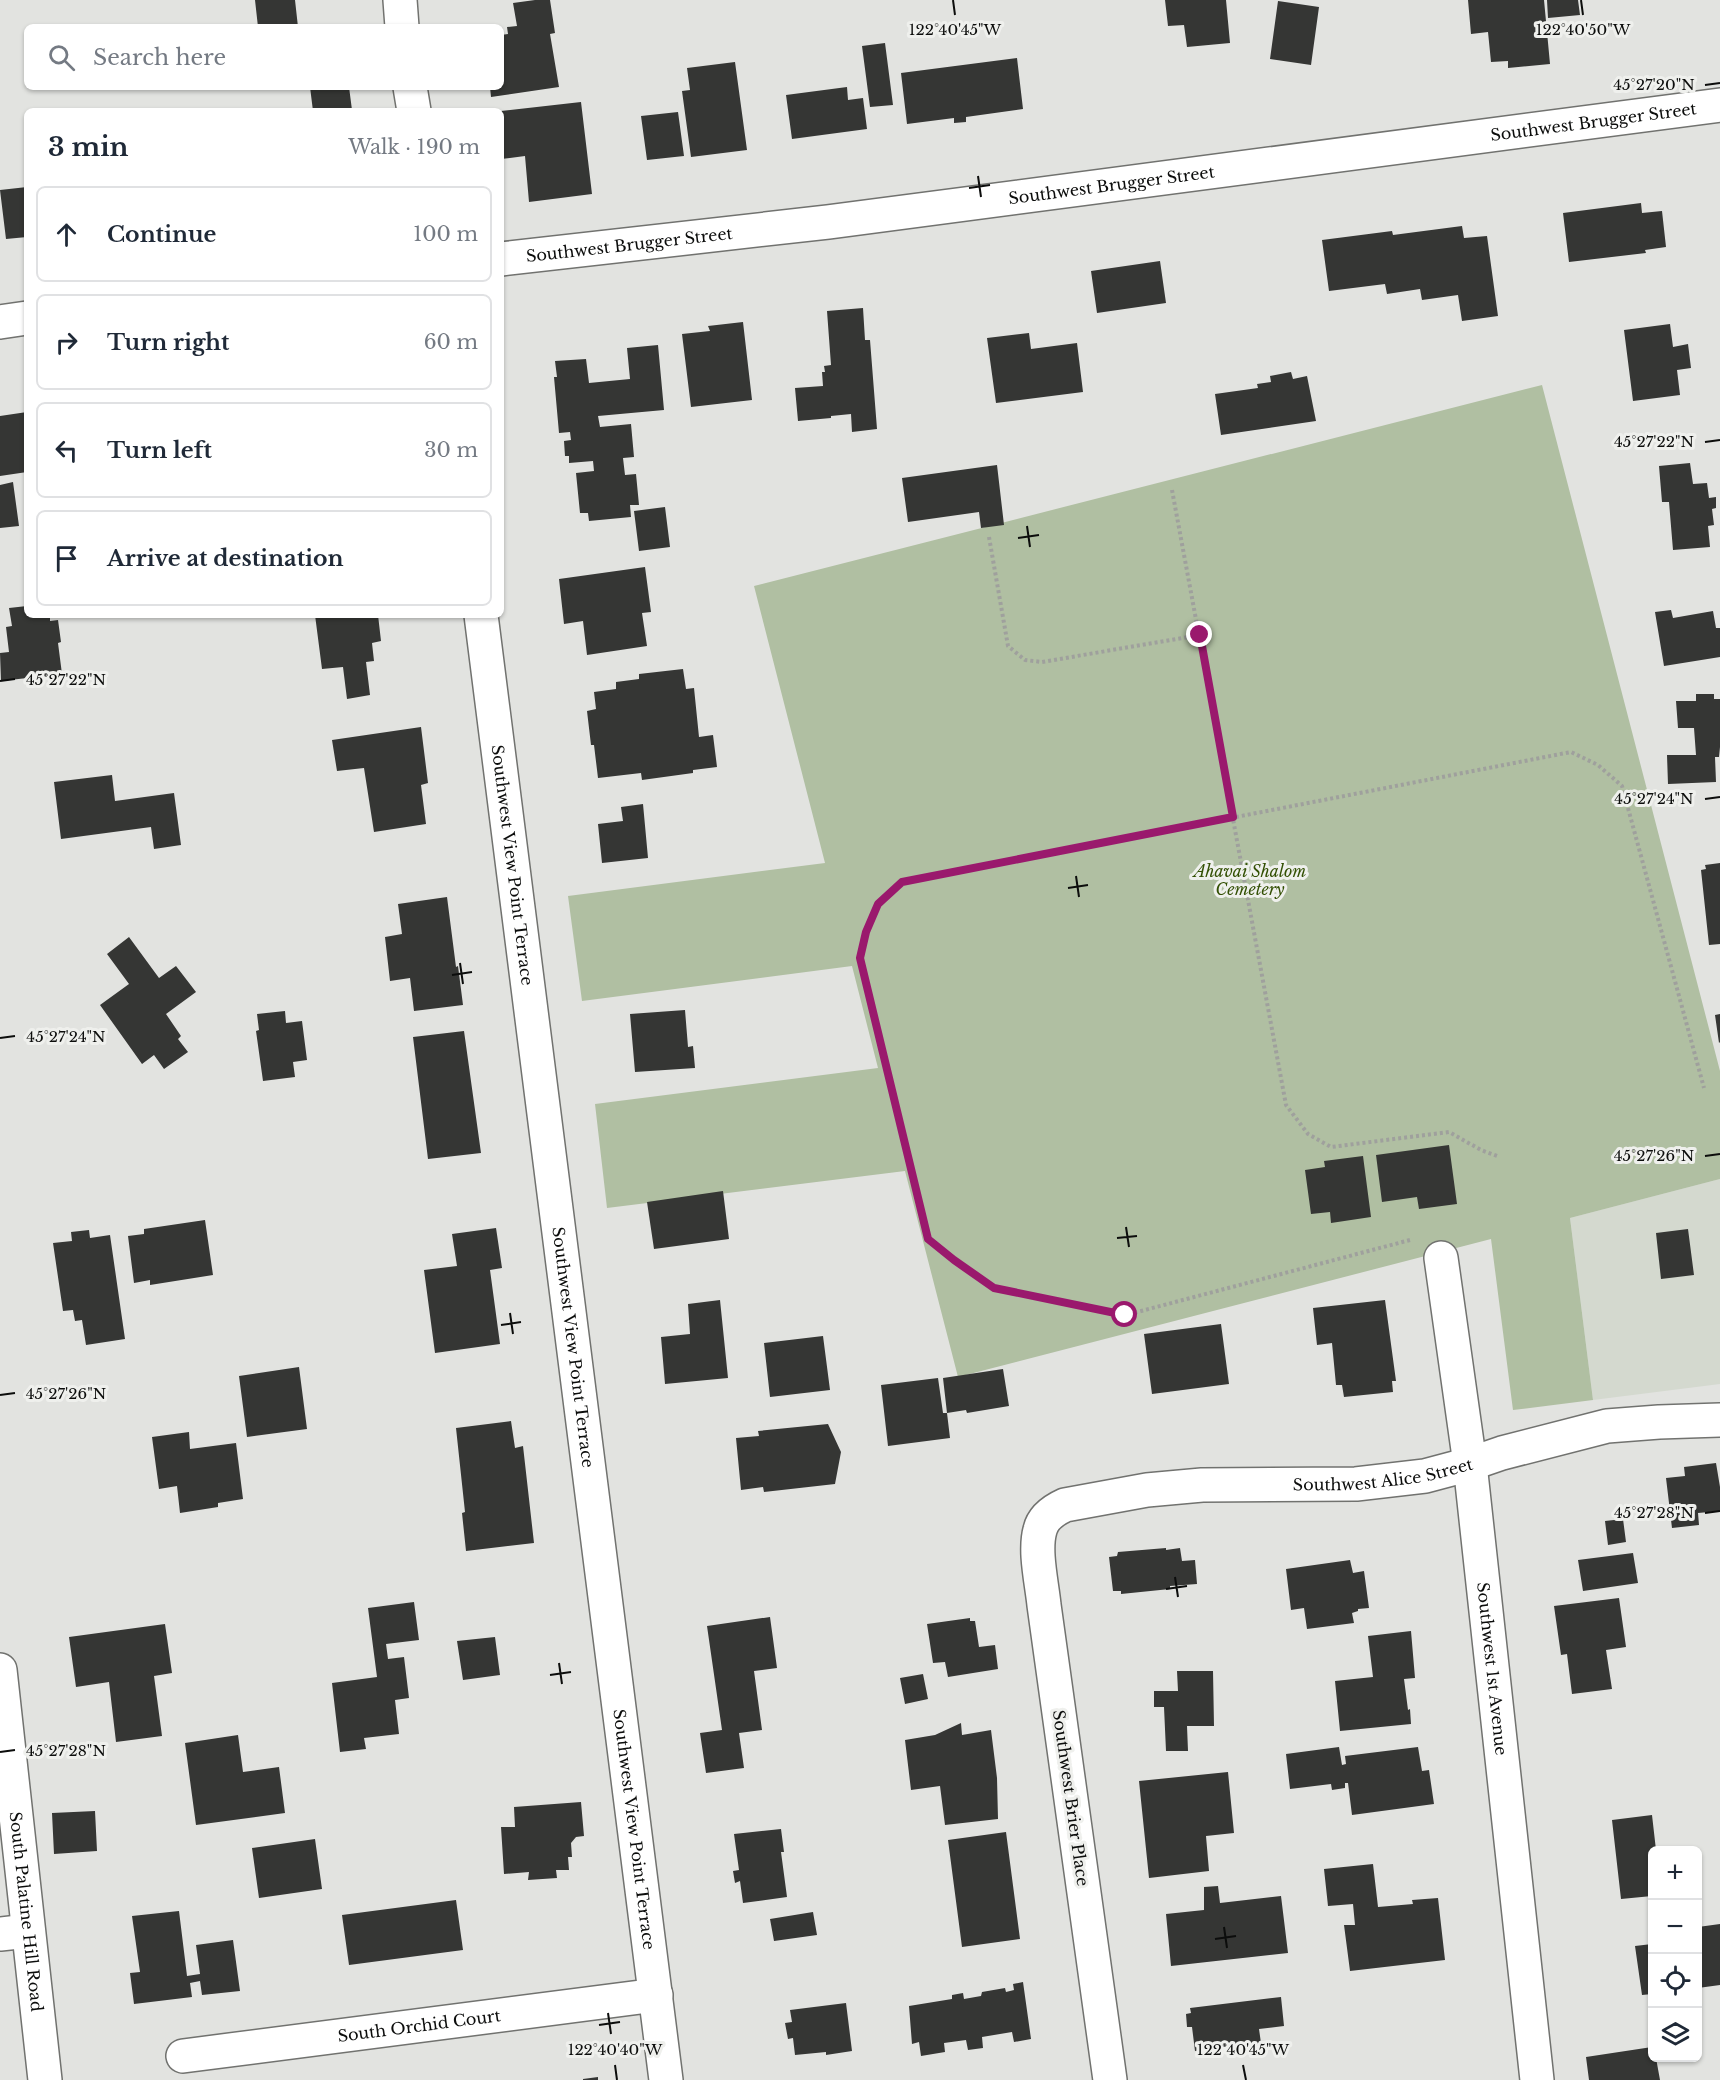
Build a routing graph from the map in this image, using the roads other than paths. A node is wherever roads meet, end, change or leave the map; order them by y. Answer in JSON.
{"nodes":[{"id":1,"x":400,"y":0,"type":"edge"},
{"id":2,"x":402,"y":24,"type":"edge"},
{"id":3,"x":410,"y":90,"type":"edge"},
{"id":4,"x":1720,"y":105,"type":"edge"},
{"id":5,"x":414,"y":108,"type":"edge"},
{"id":6,"x":504,"y":259,"type":"edge"},
{"id":7,"x":24,"y":318,"type":"edge"},
{"id":8,"x":0,"y":322,"type":"edge"},
{"id":9,"x":481,"y":618,"type":"edge"},
{"id":10,"x":1429,"y":1248,"type":"road end"},
{"id":11,"x":1720,"y":1420,"type":"edge"},
{"id":12,"x":1470,"y":1464,"type":"junction"},
{"id":13,"x":1047,"y":1517,"type":"joint"},
{"id":14,"x":0,"y":1670,"type":"edge"},
{"id":15,"x":14,"y":1933,"type":"edge"},
{"id":16,"x":656,"y":1995,"type":"junction"},
{"id":17,"x":183,"y":2056,"type":"dead end"},
{"id":18,"x":45,"y":2080,"type":"edge"},
{"id":19,"x":666,"y":2080,"type":"edge"},
{"id":20,"x":1110,"y":2080,"type":"edge"},
{"id":21,"x":1537,"y":2080,"type":"edge"}],
"edges":[{"from":1,"to":2,"type":"street"},
{"from":3,"to":5,"type":"street"},
{"from":4,"to":6,"type":"street","name":"Southwest Brugger Street"},
{"from":7,"to":8,"type":"street"},
{"from":9,"to":16,"type":"street","name":"Southwest View Point Terrace"},
{"from":10,"to":12,"type":"street","name":"Southwest 1st Avenue"},
{"from":11,"to":12,"type":"street","name":"Southwest Alice Street"},
{"from":12,"to":13,"type":"street","name":"Southwest Alice Street"},
{"from":12,"to":21,"type":"street","name":"Southwest 1st Avenue"},
{"from":13,"to":20,"type":"street","name":"Southwest Brier Place"},
{"from":14,"to":15,"type":"street","name":"South Palatine Hill Road"},
{"from":15,"to":18,"type":"street","name":"South Palatine Hill Road"},
{"from":16,"to":17,"type":"street","name":"South Orchid Court"},
{"from":16,"to":19,"type":"street","name":"Southwest View Point Terrace"}]}
